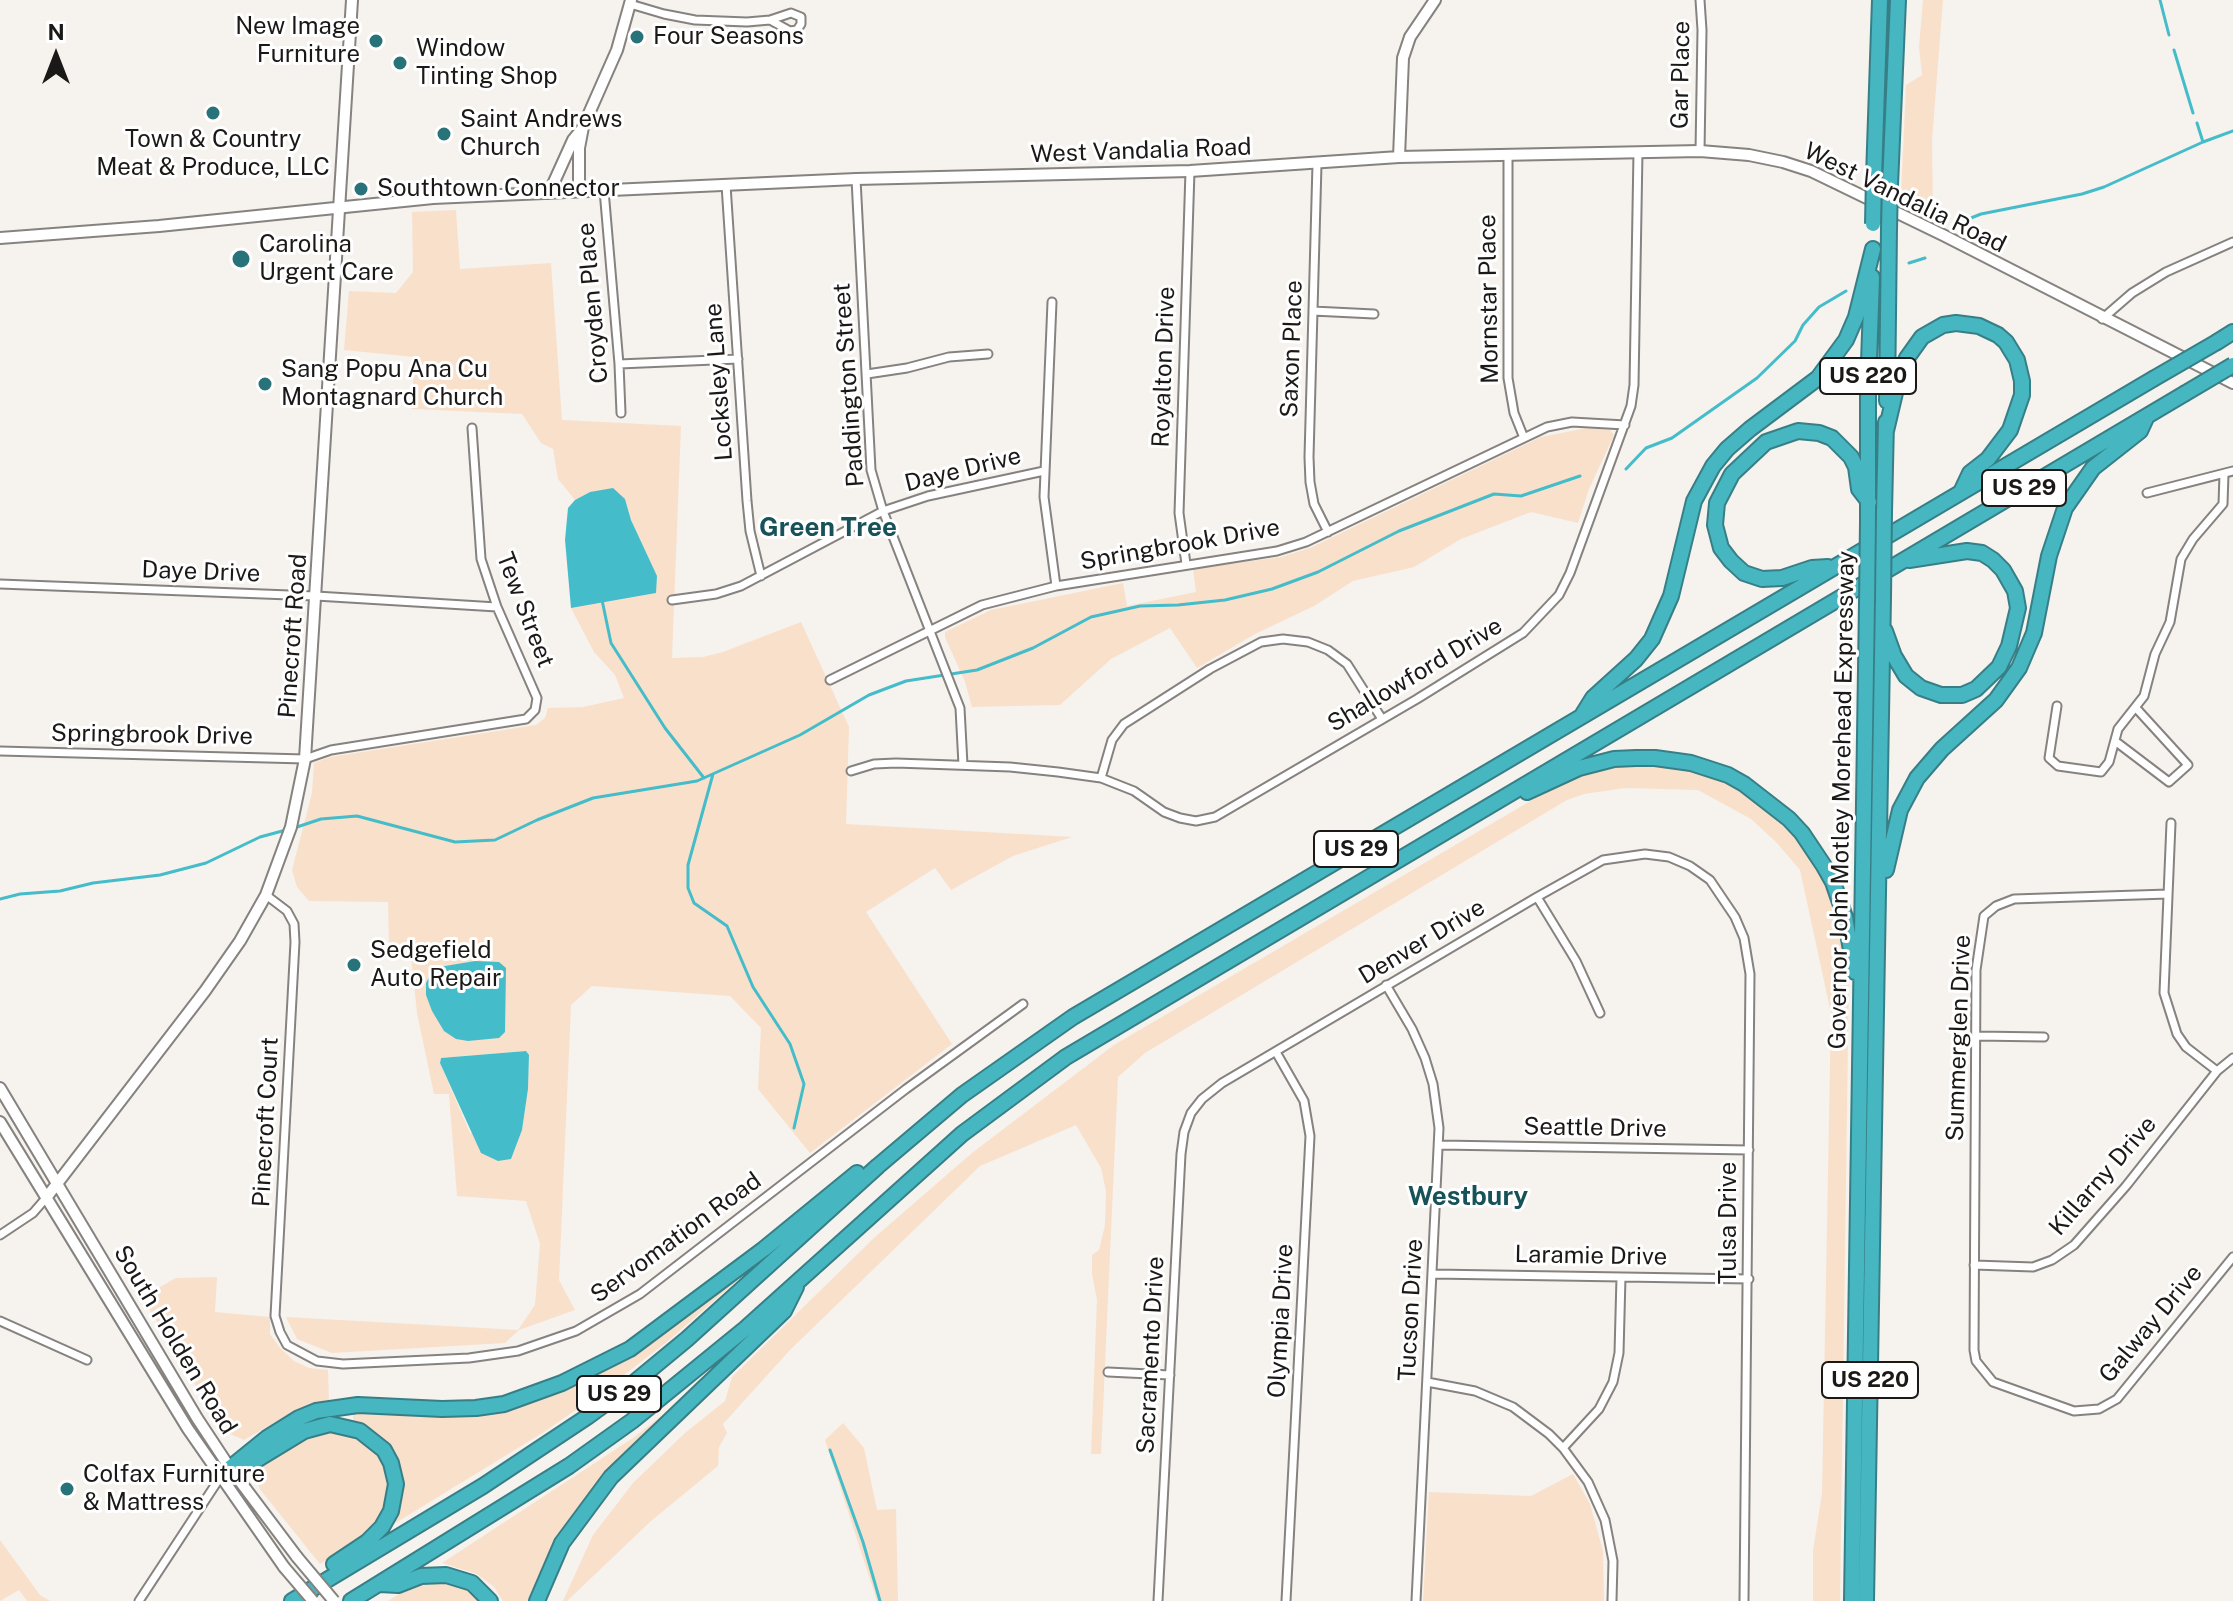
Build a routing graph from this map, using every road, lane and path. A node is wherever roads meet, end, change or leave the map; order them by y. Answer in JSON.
{"nodes":[{"id":1,"x":352,"y":0,"type":"edge"},
{"id":2,"x":1435,"y":0,"type":"edge"},
{"id":3,"x":1700,"y":0,"type":"edge"},
{"id":4,"x":1880,"y":0,"type":"edge"},
{"id":5,"x":1898,"y":0,"type":"edge"},
{"id":6,"x":631,"y":2,"type":"edge"},
{"id":7,"x":770,"y":20,"type":"dead end"},
{"id":8,"x":583,"y":127,"type":"junction"},
{"id":9,"x":1700,"y":151,"type":"junction"},
{"id":10,"x":1638,"y":152,"type":"junction"},
{"id":11,"x":1399,"y":157,"type":"junction"},
{"id":12,"x":1508,"y":157,"type":"junction"},
{"id":13,"x":1317,"y":164,"type":"junction"},
{"id":14,"x":1190,"y":171,"type":"junction"},
{"id":15,"x":856,"y":179,"type":"junction"},
{"id":16,"x":726,"y":185,"type":"junction"},
{"id":17,"x":604,"y":190,"type":"junction"},
{"id":18,"x":579,"y":191,"type":"junction"},
{"id":19,"x":549,"y":193,"type":"junction"},
{"id":20,"x":340,"y":207,"type":"junction"},
{"id":21,"x":0,"y":238,"type":"edge"},
{"id":22,"x":2233,"y":242,"type":"edge"},
{"id":23,"x":1873,"y":249,"type":"junction"},
{"id":24,"x":1052,"y":302,"type":"dead end"},
{"id":25,"x":1313,"y":311,"type":"junction"},
{"id":26,"x":1374,"y":314,"type":"dead end"},
{"id":27,"x":2102,"y":319,"type":"junction"},
{"id":28,"x":2233,"y":332,"type":"edge"},
{"id":29,"x":988,"y":354,"type":"dead end"},
{"id":30,"x":738,"y":359,"type":"junction"},
{"id":31,"x":619,"y":364,"type":"junction"},
{"id":32,"x":2233,"y":365,"type":"edge"},
{"id":33,"x":867,"y":374,"type":"junction"},
{"id":34,"x":2233,"y":383,"type":"edge"},
{"id":35,"x":621,"y":413,"type":"dead end"},
{"id":36,"x":2147,"y":415,"type":"junction"},
{"id":37,"x":1625,"y":425,"type":"junction"},
{"id":38,"x":472,"y":428,"type":"dead end"},
{"id":39,"x":1886,"y":431,"type":"junction"},
{"id":40,"x":1524,"y":438,"type":"junction"},
{"id":41,"x":1044,"y":471,"type":"junction"},
{"id":42,"x":2233,"y":471,"type":"edge"},
{"id":43,"x":2224,"y":474,"type":"junction"},
{"id":44,"x":1962,"y":490,"type":"junction"},
{"id":45,"x":2147,"y":493,"type":"dead end"},
{"id":46,"x":1869,"y":502,"type":"junction"},
{"id":47,"x":883,"y":511,"type":"junction"},
{"id":48,"x":1328,"y":532,"type":"junction"},
{"id":49,"x":1901,"y":561,"type":"junction"},
{"id":50,"x":1186,"y":564,"type":"junction"},
{"id":51,"x":1832,"y":567,"type":"junction"},
{"id":52,"x":761,"y":576,"type":"junction"},
{"id":53,"x":0,"y":584,"type":"edge"},
{"id":54,"x":1056,"y":586,"type":"junction"},
{"id":55,"x":316,"y":596,"type":"junction"},
{"id":56,"x":672,"y":600,"type":"dead end"},
{"id":57,"x":497,"y":607,"type":"junction"},
{"id":58,"x":1882,"y":625,"type":"junction"},
{"id":59,"x":931,"y":630,"type":"junction"},
{"id":60,"x":830,"y":680,"type":"dead end"},
{"id":61,"x":2057,"y":706,"type":"dead end"},
{"id":62,"x":2136,"y":708,"type":"junction"},
{"id":63,"x":535,"y":710,"type":"joint"},
{"id":64,"x":1583,"y":715,"type":"junction"},
{"id":65,"x":1382,"y":719,"type":"junction"},
{"id":66,"x":2115,"y":741,"type":"junction"},
{"id":67,"x":0,"y":751,"type":"edge"},
{"id":68,"x":305,"y":759,"type":"junction"},
{"id":69,"x":963,"y":765,"type":"junction"},
{"id":70,"x":851,"y":771,"type":"dead end"},
{"id":71,"x":1101,"y":778,"type":"junction"},
{"id":72,"x":2171,"y":823,"type":"dead end"},
{"id":73,"x":1444,"y":831,"type":"junction"},
{"id":74,"x":1690,"y":866,"type":"joint"},
{"id":75,"x":2168,"y":894,"type":"junction"},
{"id":76,"x":266,"y":895,"type":"junction"},
{"id":77,"x":1537,"y":897,"type":"junction"},
{"id":78,"x":1877,"y":965,"type":"junction"},
{"id":79,"x":1386,"y":985,"type":"junction"},
{"id":80,"x":1861,"y":989,"type":"junction"},
{"id":81,"x":1023,"y":1004,"type":"dead end"},
{"id":82,"x":1600,"y":1013,"type":"dead end"},
{"id":83,"x":1977,"y":1036,"type":"junction"},
{"id":84,"x":2044,"y":1037,"type":"dead end"},
{"id":85,"x":1276,"y":1052,"type":"junction"},
{"id":86,"x":2233,"y":1058,"type":"edge"},
{"id":87,"x":2217,"y":1071,"type":"junction"},
{"id":88,"x":0,"y":1088,"type":"edge"},
{"id":89,"x":1191,"y":1113,"type":"joint"},
{"id":90,"x":0,"y":1122,"type":"edge"},
{"id":91,"x":1440,"y":1145,"type":"junction"},
{"id":92,"x":898,"y":1148,"type":"junction"},
{"id":93,"x":1749,"y":1150,"type":"junction"},
{"id":94,"x":57,"y":1183,"type":"junction"},
{"id":95,"x":46,"y":1198,"type":"junction"},
{"id":96,"x":0,"y":1235,"type":"edge"},
{"id":97,"x":2232,"y":1260,"type":"edge"},
{"id":98,"x":1974,"y":1265,"type":"junction"},
{"id":99,"x":1433,"y":1274,"type":"junction"},
{"id":100,"x":802,"y":1277,"type":"junction"},
{"id":101,"x":1621,"y":1277,"type":"junction"},
{"id":102,"x":1749,"y":1279,"type":"junction"},
{"id":103,"x":0,"y":1321,"type":"edge"},
{"id":104,"x":1974,"y":1350,"type":"joint"},
{"id":105,"x":299,"y":1353,"type":"joint"},
{"id":106,"x":87,"y":1360,"type":"dead end"},
{"id":107,"x":1108,"y":1372,"type":"dead end"},
{"id":108,"x":1170,"y":1375,"type":"junction"},
{"id":109,"x":1427,"y":1382,"type":"junction"},
{"id":110,"x":1563,"y":1448,"type":"junction"},
{"id":111,"x":224,"y":1472,"type":"junction"},
{"id":112,"x":380,"y":1584,"type":"junction"},
{"id":113,"x":303,"y":1598,"type":"edge"},
{"id":114,"x":139,"y":1601,"type":"edge"},
{"id":115,"x":334,"y":1601,"type":"edge"},
{"id":116,"x":351,"y":1601,"type":"edge"},
{"id":117,"x":490,"y":1601,"type":"edge"},
{"id":118,"x":537,"y":1601,"type":"edge"},
{"id":119,"x":1158,"y":1601,"type":"edge"},
{"id":120,"x":1286,"y":1601,"type":"edge"},
{"id":121,"x":1416,"y":1601,"type":"edge"},
{"id":122,"x":1612,"y":1601,"type":"edge"},
{"id":123,"x":1744,"y":1601,"type":"edge"},
{"id":124,"x":1852,"y":1601,"type":"edge"},
{"id":125,"x":1866,"y":1601,"type":"edge"}],
"edges":[{"from":1,"to":20,"type":"main road","name":"Pinecroft Road"},
{"from":2,"to":11,"type":"main road"},
{"from":3,"to":9,"type":"street","name":"Gar Place"},
{"from":4,"to":23,"type":"highway","name":"Governor John Motley Morehead Expressway","number":"US 220","bridge":true},
{"from":5,"to":39,"type":"highway","name":"Governor John Motley Morehead Expressway","number":"US 220","bridge":true},
{"from":6,"to":7,"type":"street"},
{"from":6,"to":8,"type":"main road"},
{"from":8,"to":18,"type":"main road"},
{"from":8,"to":19,"type":"main road"},
{"from":9,"to":10,"type":"main road","name":"West Vandalia Road"},
{"from":9,"to":27,"type":"main road","name":"West Vandalia Road"},
{"from":10,"to":12,"type":"main road","name":"West Vandalia Road"},
{"from":10,"to":37,"type":"street","name":"Shallowford Drive"},
{"from":11,"to":12,"type":"main road","name":"West Vandalia Road"},
{"from":11,"to":13,"type":"main road","name":"West Vandalia Road"},
{"from":12,"to":40,"type":"street","name":"Mornstar Place"},
{"from":13,"to":14,"type":"main road","name":"West Vandalia Road"},
{"from":13,"to":25,"type":"street","name":"Saxon Place"},
{"from":14,"to":15,"type":"main road","name":"West Vandalia Road"},
{"from":14,"to":50,"type":"street","name":"Royalton Drive"},
{"from":15,"to":16,"type":"main road","name":"West Vandalia Road"},
{"from":15,"to":33,"type":"street","name":"Paddington Street"},
{"from":16,"to":17,"type":"main road","name":"West Vandalia Road"},
{"from":16,"to":30,"type":"street","name":"Locksley Lane"},
{"from":17,"to":18,"type":"main road","name":"West Vandalia Road"},
{"from":17,"to":31,"type":"street","name":"Croyden Place"},
{"from":18,"to":19,"type":"main road","name":"West Vandalia Road"},
{"from":19,"to":20,"type":"main road","name":"West Vandalia Road"},
{"from":20,"to":21,"type":"main road","name":"West Vandalia Road"},
{"from":20,"to":55,"type":"main road","name":"Pinecroft Road"},
{"from":22,"to":27,"type":"street"},
{"from":23,"to":46,"type":"highway","name":"Governor John Motley Morehead Expressway","number":"US 220"},
{"from":23,"to":64,"type":"highway"},
{"from":24,"to":41,"type":"street"},
{"from":25,"to":26,"type":"street"},
{"from":25,"to":48,"type":"street","name":"Saxon Place"},
{"from":27,"to":34,"type":"main road","name":"West Vandalia Road"},
{"from":28,"to":44,"type":"highway","number":"US 29","bridge":true},
{"from":29,"to":33,"type":"street"},
{"from":30,"to":31,"type":"street"},
{"from":30,"to":52,"type":"street","name":"Locksley Lane"},
{"from":31,"to":35,"type":"street","name":"Croyden Place"},
{"from":32,"to":36,"type":"highway","number":"US 29","bridge":true},
{"from":33,"to":47,"type":"street","name":"Paddington Street"},
{"from":36,"to":49,"type":"highway","number":"US 29"},
{"from":36,"to":78,"type":"highway"},
{"from":37,"to":40,"type":"street","name":"Springbrook Drive"},
{"from":37,"to":65,"type":"street","name":"Shallowford Drive"},
{"from":38,"to":57,"type":"street","name":"Tew Street"},
{"from":39,"to":44,"type":"highway"},
{"from":39,"to":58,"type":"highway","name":"Governor John Motley Morehead Expressway","number":"US 220","bridge":true},
{"from":40,"to":48,"type":"street","name":"Springbrook Drive"},
{"from":41,"to":47,"type":"street","name":"Daye Drive"},
{"from":41,"to":54,"type":"street"},
{"from":42,"to":43,"type":"street"},
{"from":43,"to":45,"type":"street"},
{"from":43,"to":62,"type":"street"},
{"from":44,"to":51,"type":"highway","number":"US 29"},
{"from":46,"to":51,"type":"highway"},
{"from":46,"to":80,"type":"highway","name":"Governor John Motley Morehead Expressway","number":"US 220","bridge":true},
{"from":47,"to":52,"type":"street","name":"Daye Drive"},
{"from":47,"to":59,"type":"street","name":"Paddington Street"},
{"from":48,"to":50,"type":"street","name":"Springbrook Drive"},
{"from":49,"to":58,"type":"highway"},
{"from":49,"to":73,"type":"highway","number":"US 29"},
{"from":50,"to":54,"type":"street","name":"Springbrook Drive"},
{"from":51,"to":64,"type":"highway","number":"US 29"},
{"from":52,"to":56,"type":"street","name":"Daye Drive"},
{"from":53,"to":55,"type":"street","name":"Daye Drive"},
{"from":54,"to":59,"type":"street","name":"Springbrook Drive"},
{"from":55,"to":57,"type":"street","name":"Daye Drive"},
{"from":55,"to":68,"type":"main road","name":"Pinecroft Road"},
{"from":57,"to":63,"type":"street","name":"Tew Street"},
{"from":58,"to":78,"type":"highway","name":"Governor John Motley Morehead Expressway","number":"US 220"},
{"from":59,"to":60,"type":"street","name":"Springbrook Drive"},
{"from":59,"to":69,"type":"street","name":"Paddington Street"},
{"from":61,"to":66,"type":"street"},
{"from":62,"to":66,"type":"street"},
{"from":62,"to":66,"type":"street"},
{"from":63,"to":68,"type":"street","name":"Springbrook Drive"},
{"from":64,"to":92,"type":"highway","number":"US 29"},
{"from":65,"to":71,"type":"street","name":"Shallowford Drive"},
{"from":65,"to":71,"type":"street"},
{"from":67,"to":68,"type":"street","name":"Springbrook Drive"},
{"from":68,"to":76,"type":"main road","name":"Pinecroft Road"},
{"from":69,"to":70,"type":"street","name":"Shallowford Drive"},
{"from":69,"to":71,"type":"street","name":"Shallowford Drive"},
{"from":72,"to":75,"type":"street"},
{"from":73,"to":80,"type":"highway"},
{"from":73,"to":100,"type":"highway","number":"US 29"},
{"from":74,"to":77,"type":"street","name":"Denver Drive"},
{"from":74,"to":93,"type":"street","name":"Tulsa Drive"},
{"from":75,"to":83,"type":"street","name":"Summerglen Drive"},
{"from":75,"to":87,"type":"street"},
{"from":76,"to":94,"type":"main road","name":"Pinecroft Road"},
{"from":76,"to":105,"type":"street","name":"Pinecroft Court"},
{"from":77,"to":79,"type":"street","name":"Denver Drive"},
{"from":77,"to":82,"type":"street"},
{"from":78,"to":125,"type":"highway","name":"Governor John Motley Morehead Expressway","number":"US 220"},
{"from":79,"to":85,"type":"street","name":"Denver Drive"},
{"from":79,"to":91,"type":"street","name":"Tucson Drive"},
{"from":80,"to":124,"type":"highway","name":"Governor John Motley Morehead Expressway","number":"US 220"},
{"from":81,"to":105,"type":"street","name":"Servomation Road"},
{"from":83,"to":84,"type":"street"},
{"from":83,"to":98,"type":"street","name":"Summerglen Drive"},
{"from":85,"to":89,"type":"street","name":"Denver Drive"},
{"from":85,"to":120,"type":"street","name":"Olympia Drive"},
{"from":86,"to":87,"type":"street","name":"Killarny Drive"},
{"from":87,"to":98,"type":"street","name":"Killarny Drive"},
{"from":88,"to":94,"type":"main road","name":"South Holden Road"},
{"from":89,"to":108,"type":"street","name":"Sacramento Drive"},
{"from":90,"to":95,"type":"main road","name":"South Holden Road"},
{"from":91,"to":93,"type":"street","name":"Seattle Drive"},
{"from":91,"to":99,"type":"street","name":"Tucson Drive"},
{"from":92,"to":111,"type":"highway"},
{"from":92,"to":113,"type":"highway","number":"US 29"},
{"from":93,"to":102,"type":"street","name":"Tulsa Drive"},
{"from":94,"to":95,"type":"main road","name":"Pinecroft Road"},
{"from":94,"to":111,"type":"main road","name":"South Holden Road"},
{"from":95,"to":96,"type":"street"},
{"from":95,"to":111,"type":"main road","name":"South Holden Road"},
{"from":97,"to":104,"type":"street","name":"Galway Drive"},
{"from":98,"to":104,"type":"street","name":"Summerglen Drive"},
{"from":99,"to":101,"type":"street","name":"Laramie Drive"},
{"from":99,"to":109,"type":"street","name":"Tucson Drive"},
{"from":100,"to":112,"type":"highway","number":"US 29"},
{"from":100,"to":118,"type":"highway"},
{"from":101,"to":102,"type":"street","name":"Laramie Drive"},
{"from":101,"to":110,"type":"street"},
{"from":102,"to":123,"type":"street","name":"Tulsa Drive"},
{"from":103,"to":106,"type":"street"},
{"from":107,"to":108,"type":"street"},
{"from":108,"to":119,"type":"street","name":"Sacramento Drive"},
{"from":109,"to":110,"type":"street"},
{"from":109,"to":121,"type":"street","name":"Tucson Drive"},
{"from":110,"to":122,"type":"street"},
{"from":111,"to":113,"type":"main road","name":"South Holden Road","bridge":true},
{"from":111,"to":113,"type":"highway"},
{"from":111,"to":114,"type":"street"},
{"from":111,"to":115,"type":"main road","name":"South Holden Road","bridge":true},
{"from":112,"to":116,"type":"highway","number":"US 29"},
{"from":112,"to":117,"type":"highway"}]}
